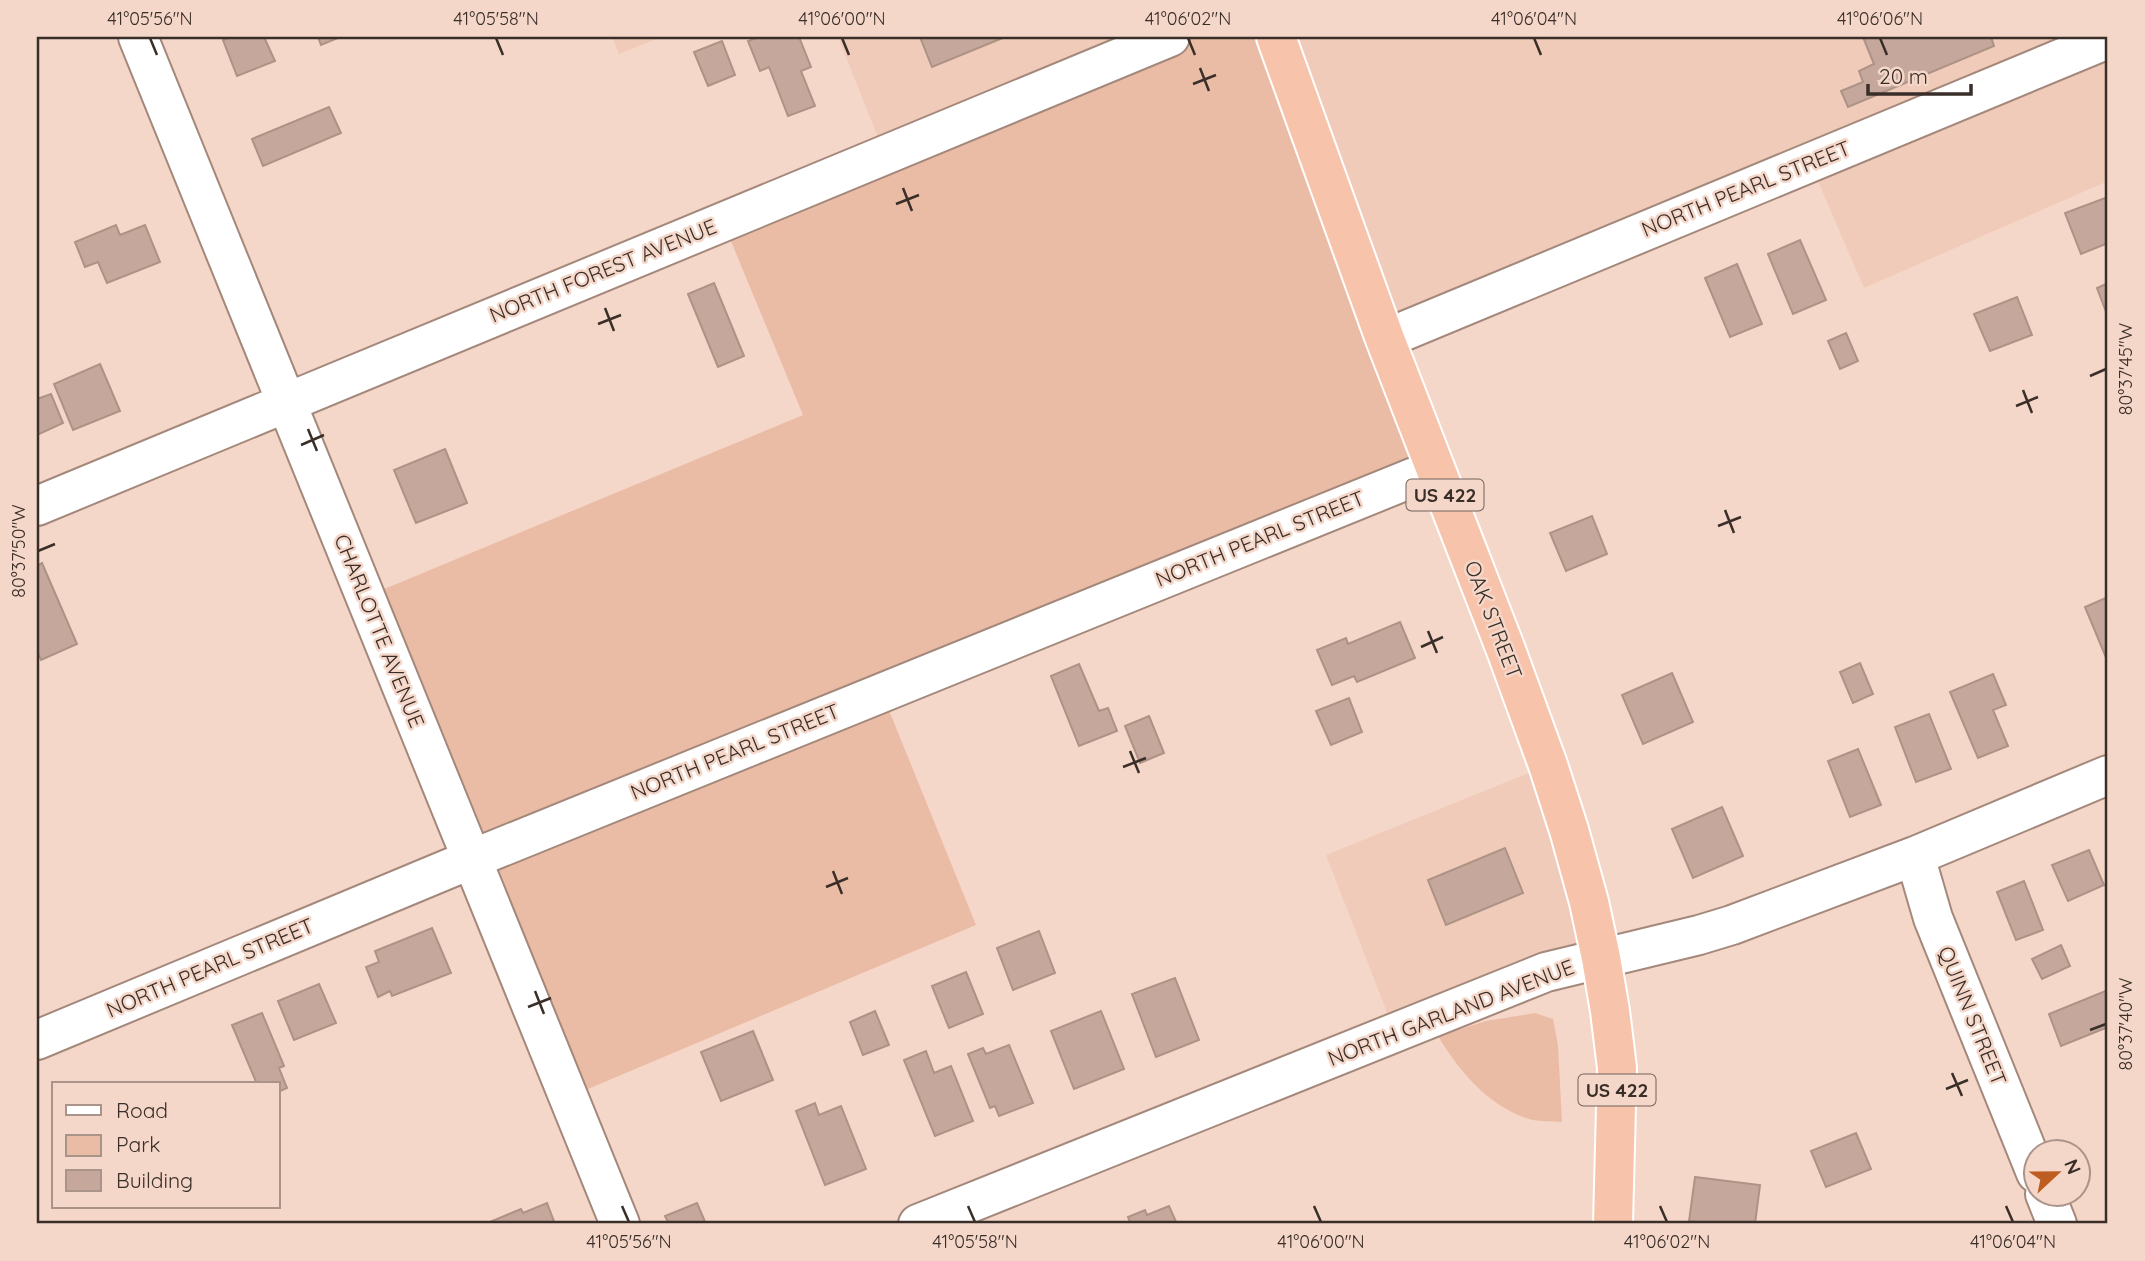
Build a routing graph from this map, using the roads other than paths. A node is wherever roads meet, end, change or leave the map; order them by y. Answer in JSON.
{"nodes":[{"id":1,"x":138,"y":37,"type":"edge"},
{"id":2,"x":1170,"y":37,"type":"edge"},
{"id":3,"x":1276,"y":37,"type":"edge"},
{"id":4,"x":2108,"y":39,"type":"edge"},
{"id":5,"x":1385,"y":339,"type":"junction"},
{"id":6,"x":286,"y":402,"type":"junction"},
{"id":7,"x":1434,"y":468,"type":"junction"},
{"id":8,"x":37,"y":506,"type":"edge"},
{"id":9,"x":2108,"y":775,"type":"edge"},
{"id":10,"x":1915,"y":856,"type":"junction"},
{"id":11,"x":472,"y":859,"type":"junction"},
{"id":12,"x":1601,"y":958,"type":"junction"},
{"id":13,"x":37,"y":1040,"type":"edge"},
{"id":14,"x":2022,"y":1138,"type":"edge"},
{"id":15,"x":620,"y":1224,"type":"edge"},
{"id":16,"x":918,"y":1224,"type":"edge"},
{"id":17,"x":1613,"y":1224,"type":"edge"}],
"edges":[{"from":1,"to":6,"type":"street","name":"CHARLOTTE AVENUE"},
{"from":2,"to":6,"type":"street","name":"NORTH FOREST AVENUE"},
{"from":3,"to":5,"type":"highway","name":"OAK STREET","number":"US 422"},
{"from":4,"to":5,"type":"street","name":"NORTH PEARL STREET"},
{"from":5,"to":7,"type":"highway","name":"OAK STREET","number":"US 422"},
{"from":6,"to":8,"type":"street","name":"NORTH FOREST AVENUE"},
{"from":6,"to":11,"type":"street","name":"CHARLOTTE AVENUE"},
{"from":7,"to":11,"type":"street","name":"NORTH PEARL STREET"},
{"from":7,"to":12,"type":"highway","name":"OAK STREET","number":"US 422"},
{"from":9,"to":10,"type":"street","name":"NORTH GARLAND AVENUE"},
{"from":10,"to":12,"type":"street","name":"NORTH GARLAND AVENUE"},
{"from":10,"to":14,"type":"street","name":"QUINN STREET"},
{"from":11,"to":13,"type":"street","name":"NORTH PEARL STREET"},
{"from":11,"to":15,"type":"street","name":"CHARLOTTE AVENUE"},
{"from":12,"to":16,"type":"street","name":"NORTH GARLAND AVENUE"},
{"from":12,"to":17,"type":"highway","name":"OAK STREET","number":"US 422"}]}
